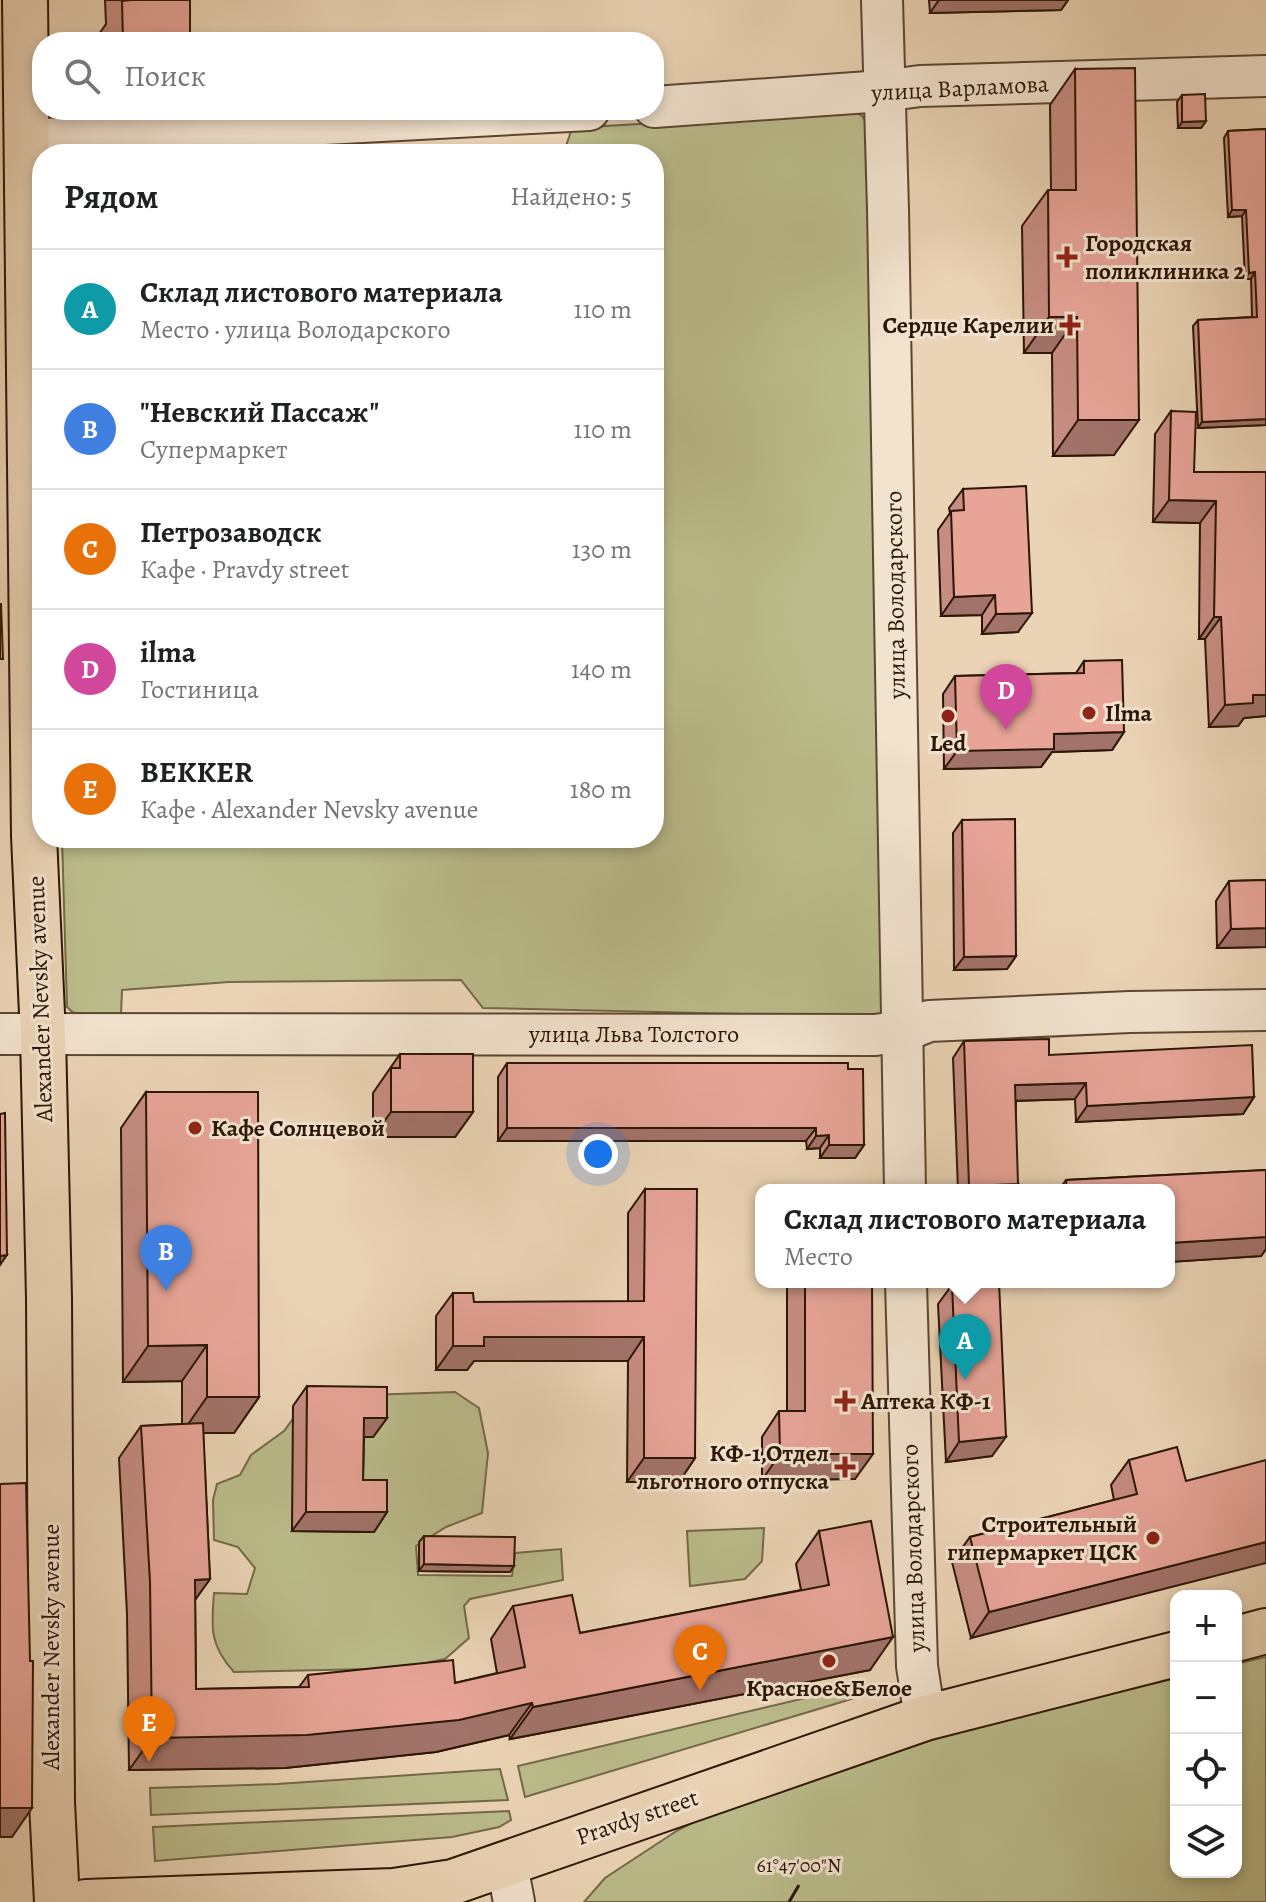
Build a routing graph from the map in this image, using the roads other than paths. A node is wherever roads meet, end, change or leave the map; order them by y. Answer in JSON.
{"nodes":[{"id":1,"x":25,"y":0,"type":"edge"},
{"id":2,"x":882,"y":0,"type":"edge"},
{"id":3,"x":1266,"y":76,"type":"edge"},
{"id":4,"x":883,"y":91,"type":"junction"},
{"id":5,"x":664,"y":106,"type":"edge"},
{"id":6,"x":401,"y":120,"type":"edge"},
{"id":7,"x":25,"y":140,"type":"junction"},
{"id":8,"x":32,"y":511,"type":"edge"},
{"id":9,"x":35,"y":848,"type":"edge"},
{"id":10,"x":1266,"y":1010,"type":"edge"},
{"id":11,"x":904,"y":1031,"type":"junction"},
{"id":12,"x":0,"y":1034,"type":"edge"},
{"id":13,"x":43,"y":1036,"type":"junction"},
{"id":14,"x":905,"y":1184,"type":"edge"},
{"id":15,"x":906,"y":1288,"type":"edge"},
{"id":16,"x":1266,"y":1631,"type":"edge"},
{"id":17,"x":1242,"y":1637,"type":"edge"},
{"id":18,"x":1170,"y":1656,"type":"edge"},
{"id":19,"x":925,"y":1718,"type":"junction"},
{"id":20,"x":510,"y":1884,"type":"edge"},
{"id":21,"x":57,"y":1902,"type":"edge"},
{"id":22,"x":86,"y":1902,"type":"edge"}],
"edges":[{"from":1,"to":7,"type":"main road","name":"Alexander Nevsky avenue"},
{"from":2,"to":4,"type":"street","name":"улица Володарского"},
{"from":3,"to":4,"type":"street","name":"улица Варламова"},
{"from":4,"to":5,"type":"street","name":"улица Варламова"},
{"from":4,"to":11,"type":"street","name":"улица Володарского"},
{"from":6,"to":7,"type":"street"},
{"from":7,"to":8,"type":"main road","name":"Alexander Nevsky avenue"},
{"from":9,"to":13,"type":"main road","name":"Alexander Nevsky avenue"},
{"from":10,"to":11,"type":"street","name":"улица Льва Толстого"},
{"from":11,"to":13,"type":"street","name":"улица Льва Толстого"},
{"from":11,"to":14,"type":"street","name":"улица Володарского"},
{"from":12,"to":13,"type":"street","name":"улица Льва Толстого"},
{"from":13,"to":21,"type":"main road","name":"Alexander Nevsky avenue"},
{"from":15,"to":19,"type":"street","name":"улица Володарского"},
{"from":16,"to":17,"type":"main road"},
{"from":18,"to":19,"type":"main road","name":"Pravdy street"},
{"from":19,"to":20,"type":"main road","name":"Pravdy street"},
{"from":20,"to":22,"type":"main road","name":"Pravdy street"}]}
